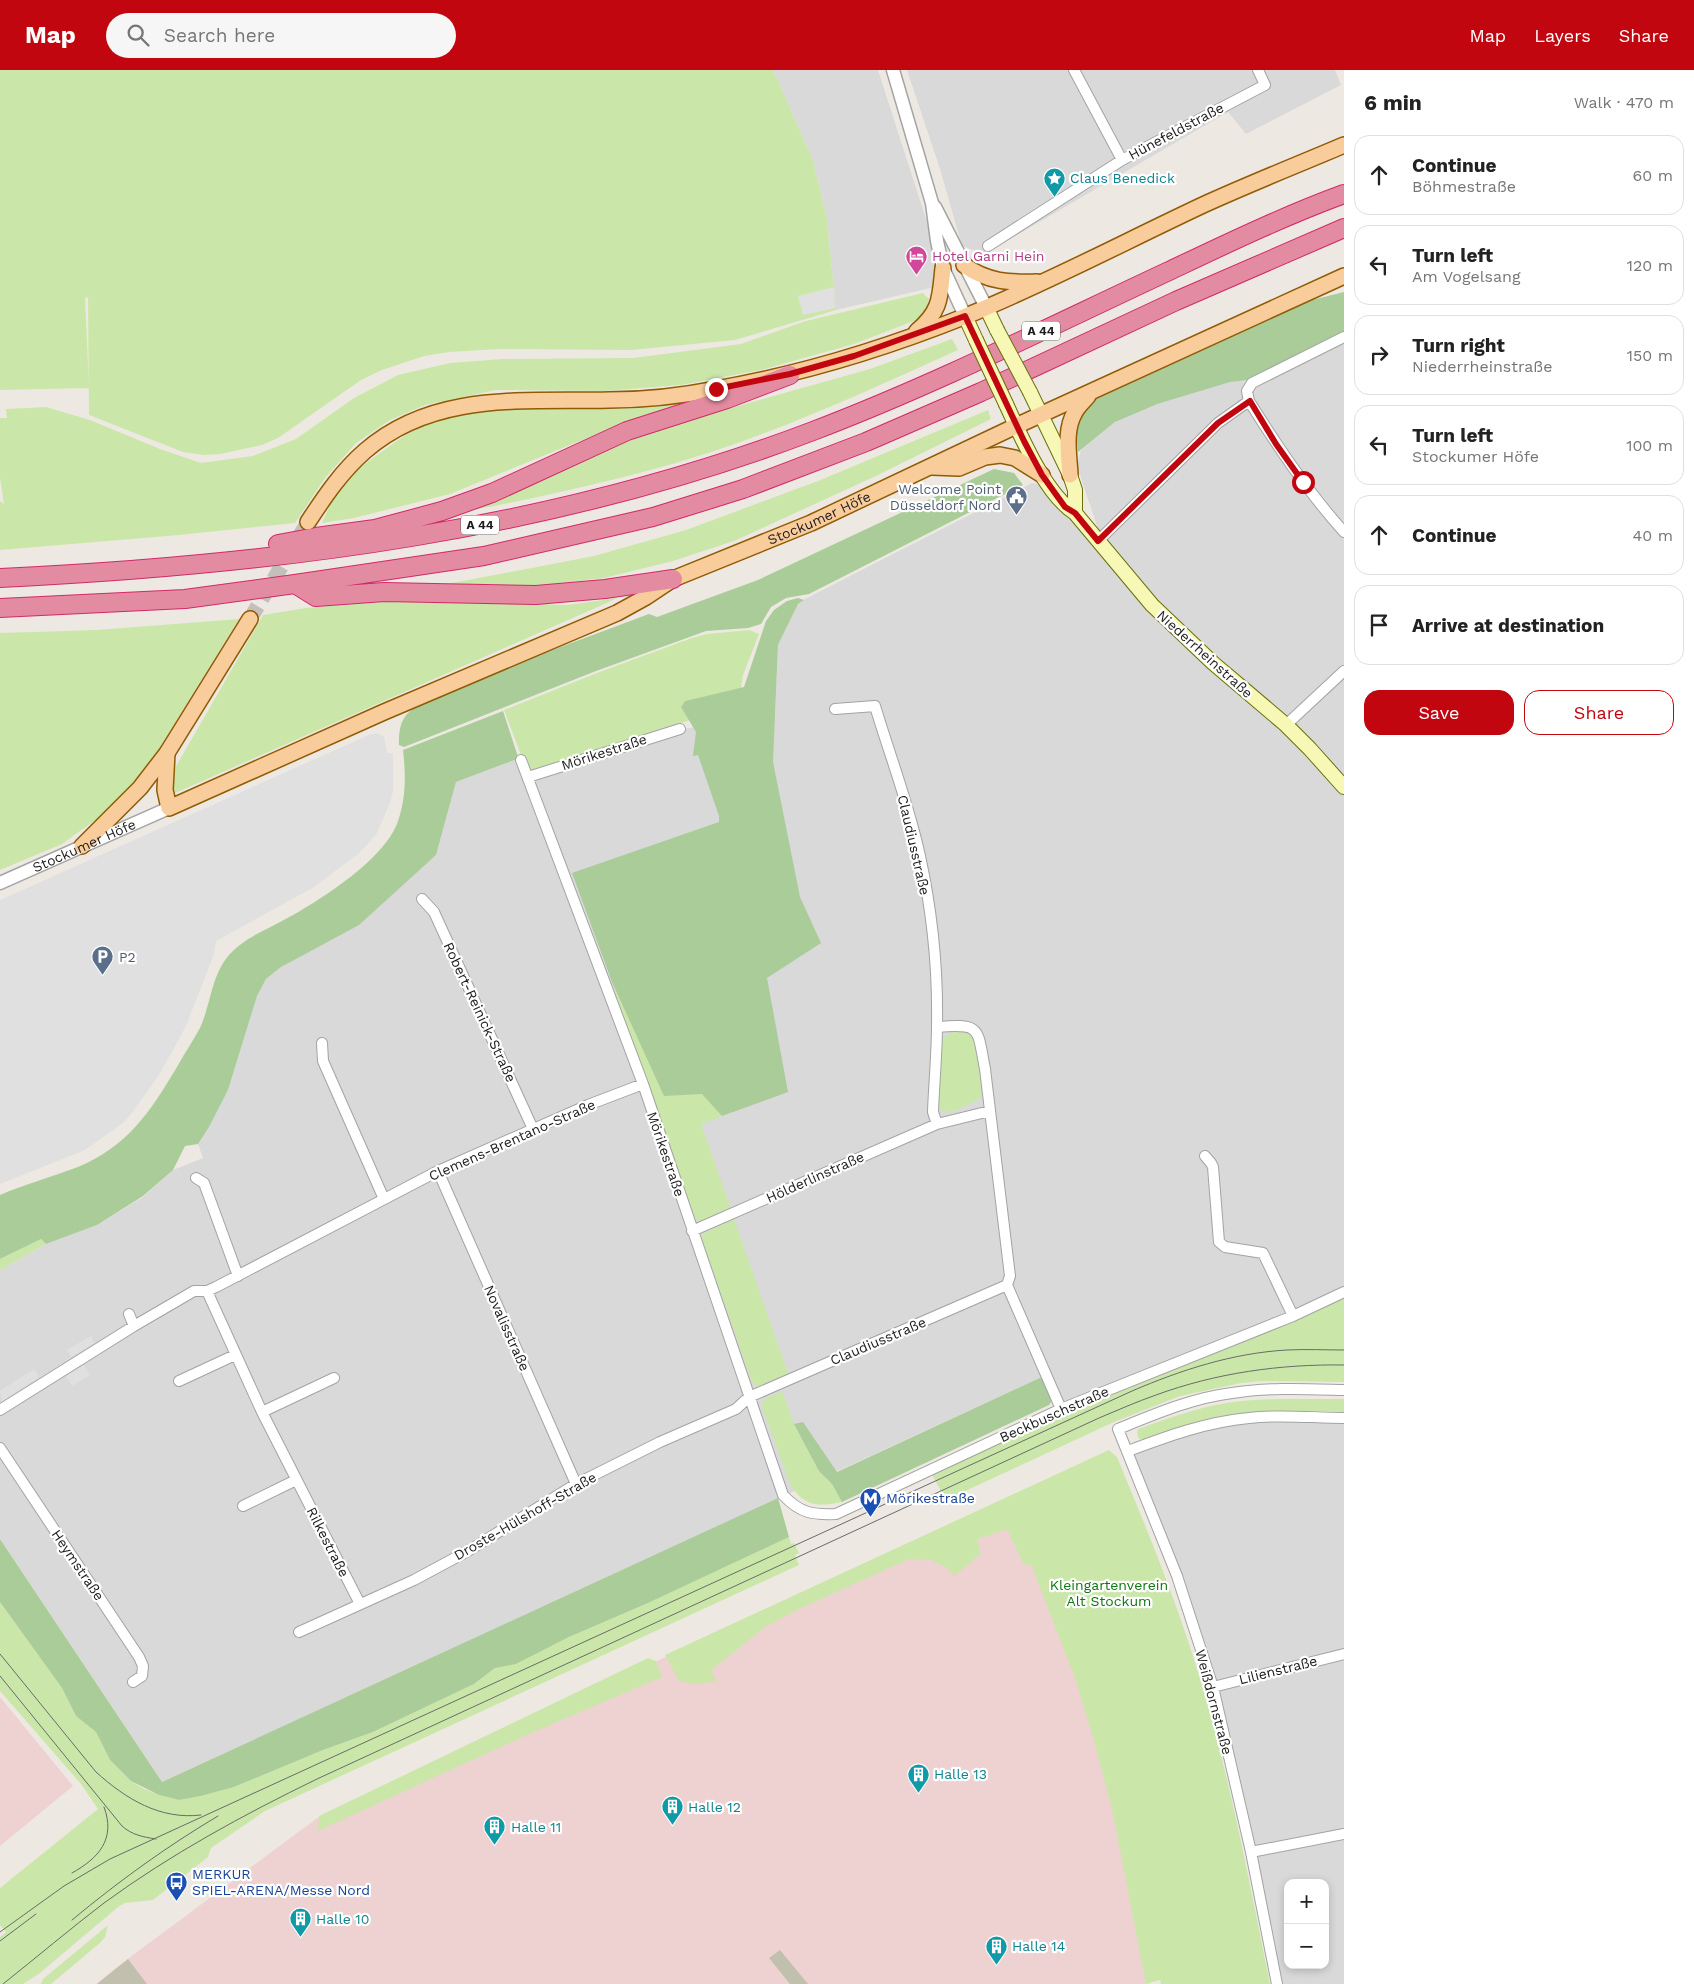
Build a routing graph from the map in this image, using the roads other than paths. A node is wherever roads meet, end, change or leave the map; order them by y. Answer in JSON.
{"nodes":[{"id":1,"x":893,"y":70,"type":"edge"},
{"id":2,"x":1074,"y":70,"type":"edge"},
{"id":3,"x":1083,"y":70,"type":"edge"},
{"id":4,"x":1258,"y":70,"type":"edge"},
{"id":5,"x":1080,"y":82,"type":"junction"},
{"id":6,"x":1344,"y":145,"type":"edge"},
{"id":7,"x":1122,"y":160,"type":"junction"},
{"id":8,"x":1344,"y":194,"type":"edge"},
{"id":9,"x":932,"y":203,"type":"junction"},
{"id":10,"x":1344,"y":228,"type":"edge"},
{"id":11,"x":988,"y":246,"type":"dead end"},
{"id":12,"x":964,"y":265,"type":"junction"},
{"id":13,"x":943,"y":268,"type":"junction"},
{"id":14,"x":1344,"y":276,"type":"edge"},
{"id":15,"x":1044,"y":282,"type":"junction"},
{"id":16,"x":986,"y":307,"type":"junction"},
{"id":17,"x":965,"y":316,"type":"junction"},
{"id":18,"x":911,"y":336,"type":"junction"},
{"id":19,"x":1344,"y":338,"type":"edge"},
{"id":20,"x":790,"y":374,"type":"junction"},
{"id":21,"x":1092,"y":391,"type":"junction"},
{"id":22,"x":1250,"y":401,"type":"junction"},
{"id":23,"x":1041,"y":415,"type":"junction"},
{"id":24,"x":1016,"y":426,"type":"junction"},
{"id":25,"x":928,"y":467,"type":"junction"},
{"id":26,"x":1042,"y":475,"type":"junction"},
{"id":27,"x":1070,"y":475,"type":"junction"},
{"id":28,"x":1075,"y":513,"type":"junction"},
{"id":29,"x":308,"y":522,"type":"tunnel mouth"},
{"id":30,"x":1344,"y":532,"type":"edge"},
{"id":31,"x":1098,"y":541,"type":"junction"},
{"id":32,"x":220,"y":562,"type":"junction"},
{"id":33,"x":0,"y":578,"type":"edge"},
{"id":34,"x":673,"y":579,"type":"junction"},
{"id":35,"x":295,"y":584,"type":"junction"},
{"id":36,"x":0,"y":608,"type":"edge"},
{"id":37,"x":250,"y":619,"type":"tunnel mouth"},
{"id":38,"x":1344,"y":671,"type":"edge"},
{"id":39,"x":835,"y":709,"type":"dead end"},
{"id":40,"x":1286,"y":726,"type":"junction"},
{"id":41,"x":680,"y":729,"type":"dead end"},
{"id":42,"x":167,"y":753,"type":"junction"},
{"id":43,"x":521,"y":760,"type":"dead end"},
{"id":44,"x":528,"y":777,"type":"junction"},
{"id":45,"x":1344,"y":786,"type":"edge"},
{"id":46,"x":168,"y":808,"type":"junction"},
{"id":47,"x":82,"y":846,"type":"junction"},
{"id":48,"x":0,"y":883,"type":"edge"},
{"id":49,"x":422,"y":899,"type":"dead end"},
{"id":50,"x":937,"y":1028,"type":"junction"},
{"id":51,"x":322,"y":1043,"type":"dead end"},
{"id":52,"x":643,"y":1084,"type":"junction"},
{"id":53,"x":990,"y":1111,"type":"junction"},
{"id":54,"x":937,"y":1124,"type":"junction"},
{"id":55,"x":533,"y":1129,"type":"junction"},
{"id":56,"x":1205,"y":1156,"type":"dead end"},
{"id":57,"x":438,"y":1171,"type":"junction"},
{"id":58,"x":196,"y":1178,"type":"dead end"},
{"id":59,"x":384,"y":1199,"type":"junction"},
{"id":60,"x":692,"y":1231,"type":"junction"},
{"id":61,"x":238,"y":1276,"type":"junction"},
{"id":62,"x":1007,"y":1285,"type":"junction"},
{"id":63,"x":207,"y":1291,"type":"junction"},
{"id":64,"x":1344,"y":1292,"type":"edge"},
{"id":65,"x":129,"y":1314,"type":"dead end"},
{"id":66,"x":1293,"y":1316,"type":"junction"},
{"id":67,"x":134,"y":1326,"type":"junction"},
{"id":68,"x":235,"y":1355,"type":"junction"},
{"id":69,"x":334,"y":1378,"type":"dead end"},
{"id":70,"x":180,"y":1381,"type":"dead end"},
{"id":71,"x":1344,"y":1390,"type":"edge"},
{"id":72,"x":749,"y":1397,"type":"junction"},
{"id":73,"x":1060,"y":1409,"type":"junction"},
{"id":74,"x":0,"y":1410,"type":"edge"},
{"id":75,"x":262,"y":1412,"type":"junction"},
{"id":76,"x":1344,"y":1418,"type":"edge"},
{"id":77,"x":0,"y":1448,"type":"edge"},
{"id":78,"x":1128,"y":1451,"type":"junction"},
{"id":79,"x":296,"y":1480,"type":"junction"},
{"id":80,"x":576,"y":1484,"type":"junction"},
{"id":81,"x":243,"y":1506,"type":"dead end"},
{"id":82,"x":818,"y":1515,"type":"joint"},
{"id":83,"x":360,"y":1604,"type":"junction"},
{"id":84,"x":299,"y":1632,"type":"dead end"},
{"id":85,"x":1344,"y":1654,"type":"edge"},
{"id":86,"x":133,"y":1682,"type":"dead end"},
{"id":87,"x":1213,"y":1687,"type":"junction"},
{"id":88,"x":1344,"y":1834,"type":"edge"},
{"id":89,"x":1251,"y":1852,"type":"junction"},
{"id":90,"x":1277,"y":1984,"type":"edge"}],
"edges":[{"from":1,"to":9,"type":"street","name":"Niederrheinstraße"},
{"from":2,"to":5,"type":"street"},
{"from":3,"to":5,"type":"street"},
{"from":4,"to":7,"type":"street","name":"Hünefeldstraße"},
{"from":5,"to":7,"type":"street"},
{"from":6,"to":15,"type":"main road"},
{"from":7,"to":11,"type":"street","name":"Hünefeldstraße"},
{"from":8,"to":32,"type":"highway","number":"A 44"},
{"from":9,"to":12,"type":"street","name":"Niederrheinstraße"},
{"from":9,"to":13,"type":"street","name":"Niederrheinstraße"},
{"from":10,"to":35,"type":"highway","number":"A 44"},
{"from":12,"to":15,"type":"main road"},
{"from":12,"to":16,"type":"street","name":"Niederrheinstraße"},
{"from":13,"to":17,"type":"street","name":"Niederrheinstraße"},
{"from":13,"to":18,"type":"main road"},
{"from":14,"to":21,"type":"main road","name":"Stockumer Höfe"},
{"from":15,"to":16,"type":"main road"},
{"from":16,"to":17,"type":"main road"},
{"from":16,"to":23,"type":"main road","name":"Niederrheinstraße","bridge":true},
{"from":17,"to":18,"type":"main road"},
{"from":17,"to":24,"type":"main road","name":"Niederrheinstraße","bridge":true},
{"from":18,"to":20,"type":"main road"},
{"from":19,"to":22,"type":"street"},
{"from":20,"to":29,"type":"main road"},
{"from":20,"to":32,"type":"highway"},
{"from":21,"to":23,"type":"main road","name":"Stockumer Höfe"},
{"from":21,"to":27,"type":"main road"},
{"from":22,"to":30,"type":"street"},
{"from":22,"to":31,"type":"street"},
{"from":23,"to":24,"type":"main road","name":"Stockumer Höfe"},
{"from":23,"to":27,"type":"main road","name":"Niederrheinstraße"},
{"from":24,"to":25,"type":"main road","name":"Stockumer Höfe"},
{"from":24,"to":26,"type":"main road","name":"Niederrheinstraße"},
{"from":25,"to":26,"type":"main road"},
{"from":25,"to":34,"type":"main road","name":"Stockumer Höfe"},
{"from":26,"to":28,"type":"main road","name":"Niederrheinstraße"},
{"from":27,"to":28,"type":"main road","name":"Niederrheinstraße"},
{"from":28,"to":31,"type":"main road","name":"Niederrheinstraße"},
{"from":31,"to":40,"type":"main road","name":"Niederrheinstraße"},
{"from":32,"to":33,"type":"highway","number":"A 44"},
{"from":34,"to":35,"type":"highway"},
{"from":34,"to":46,"type":"main road","name":"Stockumer Höfe"},
{"from":35,"to":36,"type":"highway","number":"A 44"},
{"from":37,"to":42,"type":"main road"},
{"from":38,"to":40,"type":"street"},
{"from":39,"to":50,"type":"street","name":"Claudiusstraße"},
{"from":40,"to":45,"type":"main road","name":"Niederrheinstraße"},
{"from":41,"to":44,"type":"street","name":"Mörikestraße"},
{"from":42,"to":46,"type":"main road"},
{"from":42,"to":47,"type":"main road"},
{"from":43,"to":44,"type":"street","name":"Mörikestraße"},
{"from":44,"to":52,"type":"street","name":"Mörikestraße"},
{"from":46,"to":47,"type":"street","name":"Stockumer Höfe"},
{"from":47,"to":48,"type":"street","name":"Stockumer Höfe"},
{"from":49,"to":55,"type":"street","name":"Robert-Reinick-Straße"},
{"from":50,"to":53,"type":"street"},
{"from":50,"to":54,"type":"street","name":"Claudiusstraße"},
{"from":51,"to":59,"type":"street"},
{"from":52,"to":55,"type":"street","name":"Clemens-Brentano-Straße"},
{"from":52,"to":60,"type":"street","name":"Mörikestraße"},
{"from":53,"to":54,"type":"street"},
{"from":53,"to":62,"type":"street"},
{"from":54,"to":60,"type":"street","name":"Hölderlinstraße"},
{"from":55,"to":57,"type":"street","name":"Clemens-Brentano-Straße"},
{"from":56,"to":66,"type":"street"},
{"from":57,"to":59,"type":"street","name":"Clemens-Brentano-Straße"},
{"from":57,"to":80,"type":"street","name":"Novalisstraße"},
{"from":58,"to":61,"type":"street"},
{"from":59,"to":61,"type":"street","name":"Clemens-Brentano-Straße"},
{"from":60,"to":72,"type":"street","name":"Mörikestraße"},
{"from":61,"to":63,"type":"street","name":"Clemens-Brentano-Straße"},
{"from":62,"to":72,"type":"street","name":"Claudiusstraße"},
{"from":62,"to":73,"type":"street"},
{"from":63,"to":67,"type":"street","name":"Clemens-Brentano-Straße"},
{"from":63,"to":68,"type":"street","name":"Rilkestraße"},
{"from":64,"to":66,"type":"street","name":"Beckbuschstraße"},
{"from":65,"to":67,"type":"street"},
{"from":66,"to":73,"type":"street","name":"Beckbuschstraße"},
{"from":67,"to":74,"type":"street","name":"Clemens-Brentano-Straße"},
{"from":68,"to":70,"type":"street"},
{"from":68,"to":75,"type":"street","name":"Rilkestraße"},
{"from":69,"to":75,"type":"street"},
{"from":71,"to":78,"type":"street","name":"Weißdornstraße"},
{"from":72,"to":80,"type":"street","name":"Droste-Hülshoff-Straße"},
{"from":72,"to":82,"type":"street","name":"Mörikestraße"},
{"from":73,"to":82,"type":"street","name":"Beckbuschstraße"},
{"from":75,"to":79,"type":"street","name":"Rilkestraße"},
{"from":76,"to":78,"type":"street"},
{"from":77,"to":86,"type":"street","name":"Heymstraße"},
{"from":78,"to":87,"type":"street","name":"Weißdornstraße"},
{"from":79,"to":81,"type":"street"},
{"from":79,"to":83,"type":"street","name":"Rilkestraße"},
{"from":80,"to":83,"type":"street","name":"Droste-Hülshoff-Straße"},
{"from":83,"to":84,"type":"street","name":"Droste-Hülshoff-Straße"},
{"from":85,"to":87,"type":"street","name":"Lilienstraße"},
{"from":87,"to":89,"type":"street","name":"Weißdornstraße"},
{"from":88,"to":89,"type":"street"},
{"from":89,"to":90,"type":"street","name":"Weißdornstraße"}]}
